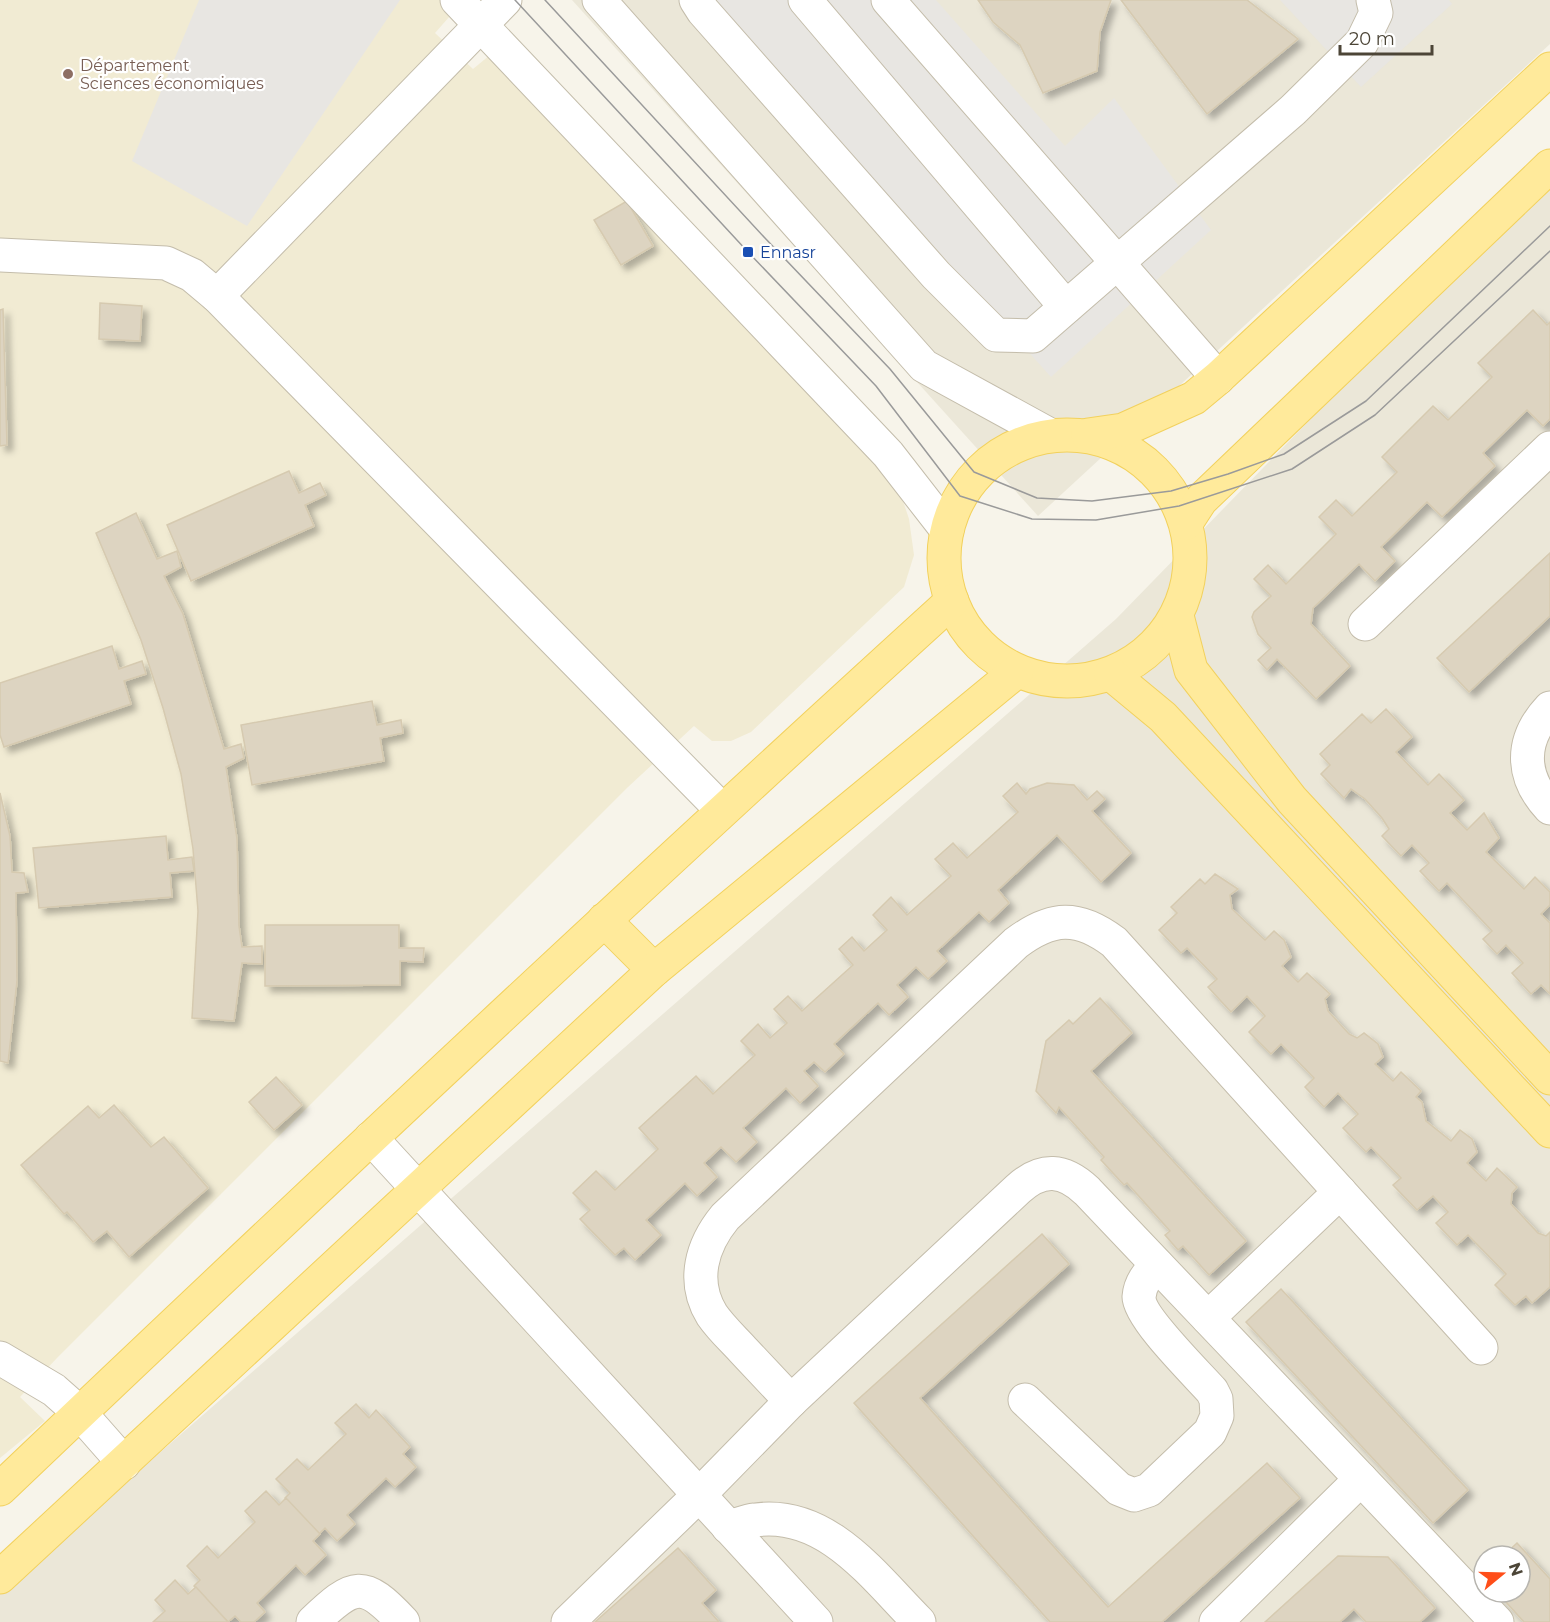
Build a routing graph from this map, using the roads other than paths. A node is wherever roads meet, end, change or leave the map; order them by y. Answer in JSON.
{"nodes":[{"id":1,"x":457,"y":0,"type":"edge"},
{"id":2,"x":505,"y":0,"type":"edge"},
{"id":3,"x":599,"y":0,"type":"edge"},
{"id":4,"x":696,"y":0,"type":"edge"},
{"id":5,"x":805,"y":0,"type":"edge"},
{"id":6,"x":888,"y":0,"type":"edge"},
{"id":7,"x":1373,"y":0,"type":"edge"},
{"id":8,"x":480,"y":25,"type":"junction"},
{"id":9,"x":1550,"y":69,"type":"edge"},
{"id":10,"x":1550,"y":166,"type":"edge"},
{"id":11,"x":0,"y":255,"type":"edge"},
{"id":12,"x":1116,"y":263,"type":"junction"},
{"id":13,"x":217,"y":296,"type":"junction"},
{"id":14,"x":1066,"y":307,"type":"junction"},
{"id":15,"x":1218,"y":378,"type":"junction"},
{"id":16,"x":1050,"y":435,"type":"junction"},
{"id":17,"x":1084,"y":435,"type":"junction"},
{"id":18,"x":1550,"y":448,"type":"edge"},
{"id":19,"x":1186,"y":523,"type":"junction"},
{"id":20,"x":947,"y":531,"type":"junction"},
{"id":21,"x":952,"y":602,"type":"junction"},
{"id":22,"x":1177,"y":616,"type":"junction"},
{"id":23,"x":1365,"y":624,"type":"dead end"},
{"id":24,"x":1017,"y":671,"type":"junction"},
{"id":25,"x":1111,"y":674,"type":"junction"},
{"id":26,"x":1550,"y":708,"type":"edge"},
{"id":27,"x":1550,"y":808,"type":"edge"},
{"id":28,"x":722,"y":810,"type":"junction"},
{"id":29,"x":604,"y":920,"type":"junction"},
{"id":30,"x":654,"y":970,"type":"junction"},
{"id":31,"x":1550,"y":1078,"type":"edge"},
{"id":32,"x":1550,"y":1131,"type":"edge"},
{"id":33,"x":371,"y":1138,"type":"junction"},
{"id":34,"x":418,"y":1189,"type":"junction"},
{"id":35,"x":1340,"y":1192,"type":"junction"},
{"id":36,"x":1157,"y":1265,"type":"junction"},
{"id":37,"x":1208,"y":1318,"type":"junction"},
{"id":38,"x":1481,"y":1348,"type":"dead end"},
{"id":39,"x":0,"y":1358,"type":"edge"},
{"id":40,"x":1025,"y":1400,"type":"dead end"},
{"id":41,"x":791,"y":1401,"type":"junction"},
{"id":42,"x":80,"y":1413,"type":"junction"},
{"id":43,"x":124,"y":1463,"type":"junction"},
{"id":44,"x":1361,"y":1479,"type":"junction"},
{"id":45,"x":0,"y":1489,"type":"edge"},
{"id":46,"x":698,"y":1496,"type":"junction"},
{"id":47,"x":728,"y":1527,"type":"junction"},
{"id":48,"x":0,"y":1577,"type":"edge"},
{"id":49,"x":1480,"y":1616,"type":"edge"},
{"id":50,"x":313,"y":1622,"type":"edge"},
{"id":51,"x":403,"y":1622,"type":"edge"},
{"id":52,"x":568,"y":1622,"type":"edge"},
{"id":53,"x":816,"y":1622,"type":"edge"},
{"id":54,"x":919,"y":1622,"type":"edge"},
{"id":55,"x":1216,"y":1622,"type":"edge"}],
"edges":[{"from":1,"to":8,"type":"street"},
{"from":2,"to":8,"type":"street"},
{"from":3,"to":16,"type":"street"},
{"from":4,"to":14,"type":"street"},
{"from":5,"to":14,"type":"street"},
{"from":6,"to":12,"type":"street"},
{"from":7,"to":12,"type":"street"},
{"from":8,"to":13,"type":"street"},
{"from":8,"to":20,"type":"street"},
{"from":9,"to":15,"type":"main road"},
{"from":10,"to":19,"type":"main road"},
{"from":11,"to":13,"type":"street"},
{"from":12,"to":14,"type":"street"},
{"from":12,"to":15,"type":"street"},
{"from":13,"to":28,"type":"street"},
{"from":15,"to":17,"type":"main road"},
{"from":16,"to":17,"type":"main road"},
{"from":16,"to":20,"type":"main road"},
{"from":17,"to":19,"type":"main road"},
{"from":18,"to":23,"type":"street"},
{"from":19,"to":22,"type":"main road"},
{"from":20,"to":21,"type":"main road"},
{"from":21,"to":24,"type":"main road"},
{"from":21,"to":28,"type":"main road"},
{"from":22,"to":25,"type":"main road"},
{"from":22,"to":31,"type":"main road"},
{"from":24,"to":25,"type":"main road"},
{"from":24,"to":30,"type":"main road"},
{"from":25,"to":32,"type":"main road"},
{"from":26,"to":27,"type":"street"},
{"from":28,"to":29,"type":"main road"},
{"from":29,"to":30,"type":"main road"},
{"from":29,"to":33,"type":"main road"},
{"from":30,"to":34,"type":"main road"},
{"from":33,"to":34,"type":"street"},
{"from":33,"to":42,"type":"main road"},
{"from":34,"to":43,"type":"main road"},
{"from":34,"to":46,"type":"street"},
{"from":35,"to":37,"type":"street"},
{"from":35,"to":38,"type":"street"},
{"from":35,"to":41,"type":"street"},
{"from":36,"to":37,"type":"street"},
{"from":36,"to":40,"type":"street"},
{"from":36,"to":41,"type":"street"},
{"from":37,"to":44,"type":"street"},
{"from":39,"to":42,"type":"street"},
{"from":41,"to":46,"type":"street"},
{"from":42,"to":43,"type":"street"},
{"from":42,"to":45,"type":"main road"},
{"from":43,"to":48,"type":"main road"},
{"from":44,"to":49,"type":"street"},
{"from":44,"to":55,"type":"street"},
{"from":46,"to":47,"type":"street"},
{"from":46,"to":52,"type":"street"},
{"from":47,"to":53,"type":"street"},
{"from":47,"to":54,"type":"street"},
{"from":50,"to":51,"type":"street"}]}
